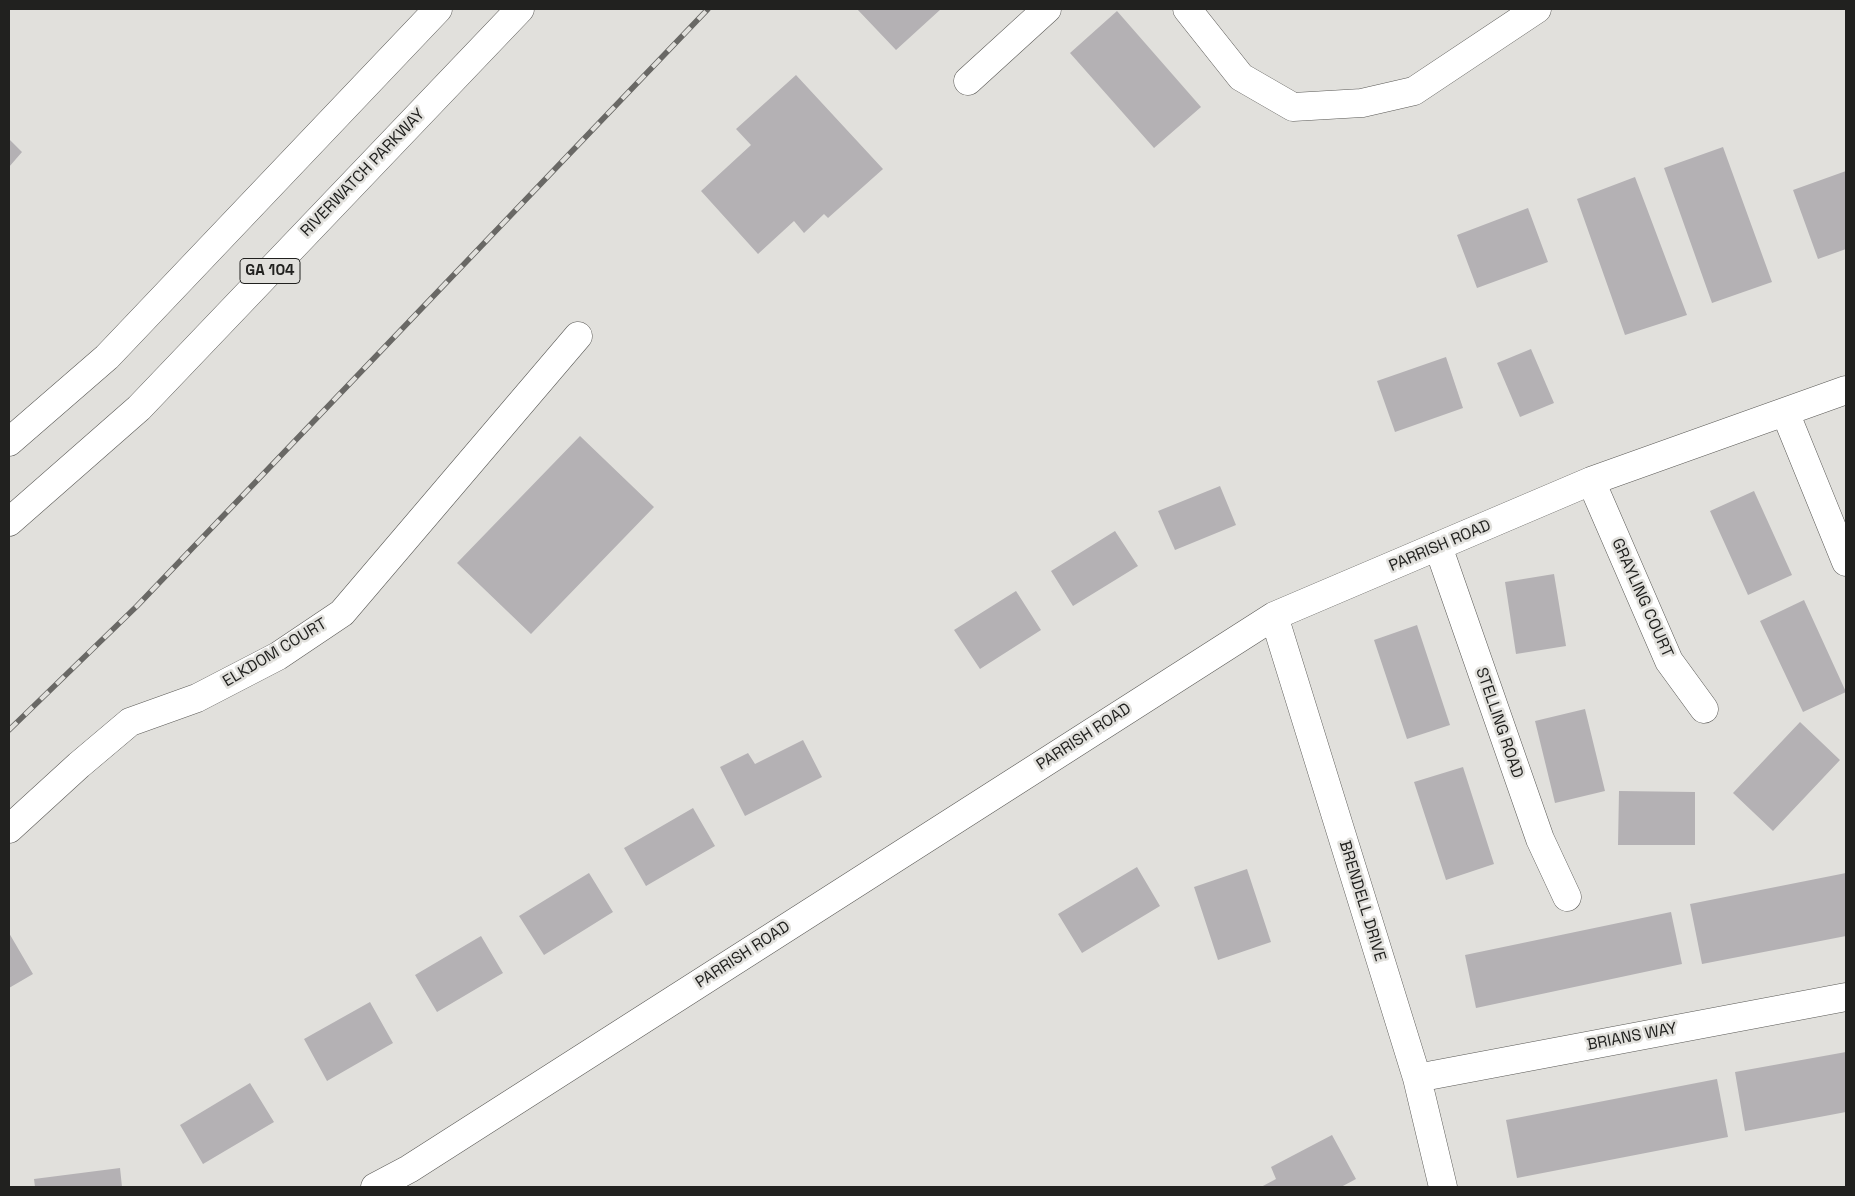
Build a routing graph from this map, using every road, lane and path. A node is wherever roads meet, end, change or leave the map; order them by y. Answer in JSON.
{"nodes":[{"id":1,"x":438,"y":9,"type":"edge"},
{"id":2,"x":520,"y":9,"type":"edge"},
{"id":3,"x":1047,"y":9,"type":"edge"},
{"id":4,"x":1187,"y":9,"type":"edge"},
{"id":5,"x":1537,"y":9,"type":"edge"},
{"id":6,"x":968,"y":81,"type":"dead end"},
{"id":7,"x":578,"y":336,"type":"dead end"},
{"id":8,"x":1846,"y":390,"type":"edge"},
{"id":9,"x":1785,"y":412,"type":"junction"},
{"id":10,"x":9,"y":442,"type":"edge"},
{"id":11,"x":1591,"y":481,"type":"junction"},
{"id":12,"x":9,"y":522,"type":"edge"},
{"id":13,"x":1438,"y":546,"type":"junction"},
{"id":14,"x":1846,"y":562,"type":"edge"},
{"id":15,"x":1274,"y":616,"type":"junction"},
{"id":16,"x":1704,"y":709,"type":"dead end"},
{"id":17,"x":9,"y":829,"type":"edge"},
{"id":18,"x":1567,"y":897,"type":"dead end"},
{"id":19,"x":1846,"y":997,"type":"edge"},
{"id":20,"x":1417,"y":1078,"type":"junction"},
{"id":21,"x":412,"y":1178,"type":"edge"},
{"id":22,"x":375,"y":1187,"type":"edge"},
{"id":23,"x":1443,"y":1187,"type":"edge"}],
"edges":[{"from":1,"to":10,"type":"street"},
{"from":2,"to":12,"type":"street","name":"RIVERWATCH PARKWAY","number":"GA 104"},
{"from":3,"to":6,"type":"street"},
{"from":4,"to":5,"type":"street"},
{"from":7,"to":17,"type":"street","name":"ELKDOM COURT"},
{"from":8,"to":9,"type":"street","name":"PARRISH ROAD"},
{"from":9,"to":11,"type":"street","name":"PARRISH ROAD"},
{"from":9,"to":14,"type":"street"},
{"from":11,"to":13,"type":"street","name":"PARRISH ROAD"},
{"from":11,"to":16,"type":"street","name":"GRAYLING COURT"},
{"from":13,"to":15,"type":"street","name":"PARRISH ROAD"},
{"from":13,"to":18,"type":"street","name":"STELLING ROAD"},
{"from":15,"to":20,"type":"street","name":"BRENDELL DRIVE"},
{"from":15,"to":21,"type":"street","name":"PARRISH ROAD"},
{"from":19,"to":20,"type":"street","name":"BRIANS WAY"},
{"from":20,"to":23,"type":"street","name":"BRENDELL DRIVE"},
{"from":21,"to":22,"type":"street","name":"PARRISH ROAD"}]}
